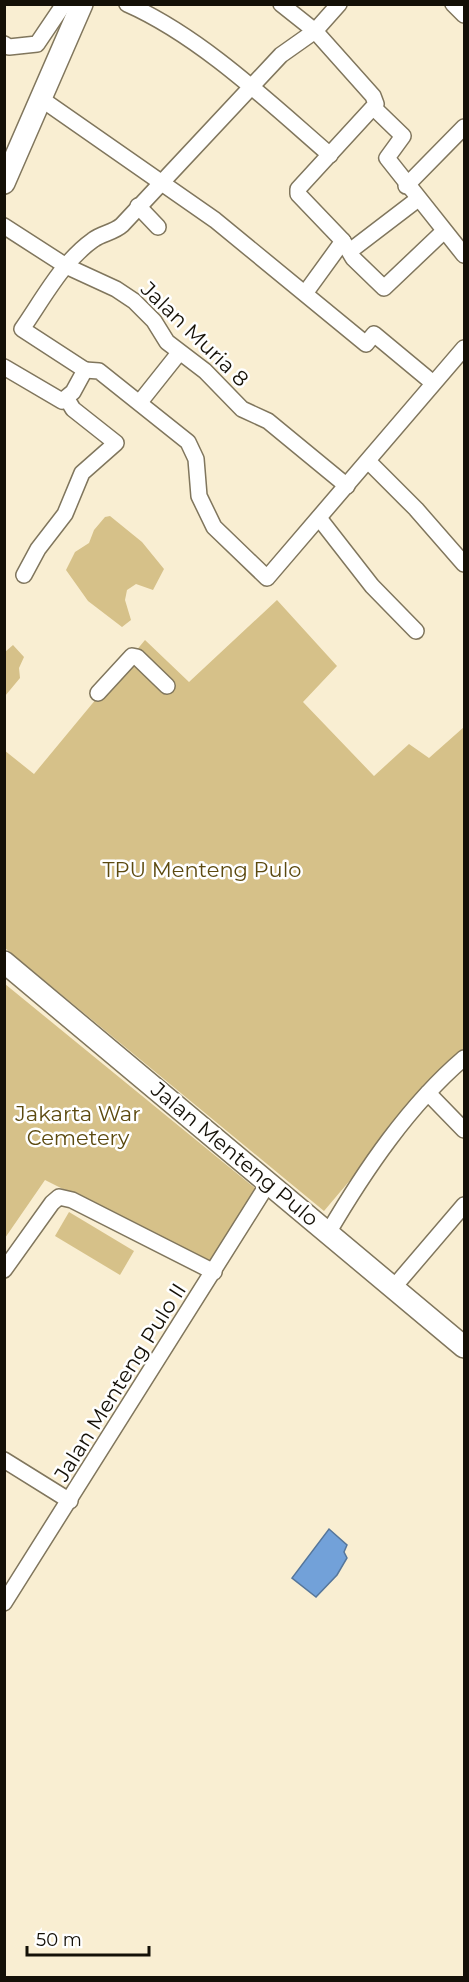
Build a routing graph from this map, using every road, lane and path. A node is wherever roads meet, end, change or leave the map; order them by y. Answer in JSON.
{"nodes":[{"id":1,"x":64,"y":4,"type":"edge"},
{"id":2,"x":82,"y":4,"type":"edge"},
{"id":3,"x":127,"y":4,"type":"edge"},
{"id":4,"x":281,"y":4,"type":"edge"},
{"id":5,"x":339,"y":4,"type":"edge"},
{"id":6,"x":453,"y":4,"type":"edge"},
{"id":7,"x":465,"y":15,"type":"edge"},
{"id":8,"x":315,"y":31,"type":"junction"},
{"id":9,"x":4,"y":44,"type":"edge"},
{"id":10,"x":251,"y":85,"type":"junction"},
{"id":11,"x":40,"y":98,"type":"junction"},
{"id":12,"x":374,"y":108,"type":"junction"},
{"id":13,"x":465,"y":127,"type":"edge"},
{"id":14,"x":10,"y":154,"type":"edge"},
{"id":15,"x":330,"y":155,"type":"junction"},
{"id":16,"x":4,"y":183,"type":"edge"},
{"id":17,"x":160,"y":184,"type":"junction"},
{"id":18,"x":406,"y":186,"type":"junction"},
{"id":19,"x":418,"y":199,"type":"junction"},
{"id":20,"x":138,"y":206,"type":"junction"},
{"id":21,"x":4,"y":226,"type":"edge"},
{"id":22,"x":158,"y":227,"type":"dead end"},
{"id":23,"x":444,"y":231,"type":"junction"},
{"id":24,"x":346,"y":246,"type":"junction"},
{"id":25,"x":465,"y":255,"type":"edge"},
{"id":26,"x":66,"y":266,"type":"junction"},
{"id":27,"x":306,"y":292,"type":"junction"},
{"id":28,"x":465,"y":348,"type":"edge"},
{"id":29,"x":179,"y":353,"type":"junction"},
{"id":30,"x":4,"y":367,"type":"edge"},
{"id":31,"x":85,"y":370,"type":"junction"},
{"id":32,"x":433,"y":382,"type":"junction"},
{"id":33,"x":67,"y":399,"type":"junction"},
{"id":34,"x":140,"y":402,"type":"junction"},
{"id":35,"x":368,"y":461,"type":"junction"},
{"id":36,"x":346,"y":486,"type":"junction"},
{"id":37,"x":319,"y":518,"type":"junction"},
{"id":38,"x":465,"y":564,"type":"edge"},
{"id":39,"x":24,"y":575,"type":"dead end"},
{"id":40,"x":416,"y":631,"type":"dead end"},
{"id":41,"x":167,"y":686,"type":"dead end"},
{"id":42,"x":98,"y":693,"type":"dead end"},
{"id":43,"x":4,"y":962,"type":"edge"},
{"id":44,"x":465,"y":1058,"type":"edge"},
{"id":45,"x":428,"y":1093,"type":"junction"},
{"id":46,"x":465,"y":1130,"type":"edge"},
{"id":47,"x":269,"y":1182,"type":"junction"},
{"id":48,"x":465,"y":1205,"type":"edge"},
{"id":49,"x":328,"y":1233,"type":"junction"},
{"id":50,"x":4,"y":1270,"type":"edge"},
{"id":51,"x":214,"y":1272,"type":"junction"},
{"id":52,"x":394,"y":1287,"type":"junction"},
{"id":53,"x":465,"y":1347,"type":"edge"},
{"id":54,"x":4,"y":1460,"type":"edge"},
{"id":55,"x":70,"y":1501,"type":"junction"},
{"id":56,"x":4,"y":1603,"type":"edge"}],
"edges":[{"from":1,"to":9,"type":"street"},
{"from":2,"to":11,"type":"street"},
{"from":3,"to":10,"type":"street"},
{"from":4,"to":8,"type":"street"},
{"from":5,"to":8,"type":"street"},
{"from":6,"to":7,"type":"street"},
{"from":8,"to":10,"type":"street"},
{"from":8,"to":12,"type":"street"},
{"from":10,"to":15,"type":"street"},
{"from":10,"to":17,"type":"street"},
{"from":11,"to":14,"type":"street"},
{"from":11,"to":17,"type":"street"},
{"from":12,"to":15,"type":"street"},
{"from":12,"to":18,"type":"street"},
{"from":13,"to":18,"type":"street"},
{"from":14,"to":16,"type":"street"},
{"from":15,"to":24,"type":"street"},
{"from":17,"to":20,"type":"street"},
{"from":17,"to":27,"type":"street"},
{"from":18,"to":19,"type":"street"},
{"from":19,"to":23,"type":"street"},
{"from":19,"to":24,"type":"street"},
{"from":20,"to":22,"type":"street"},
{"from":20,"to":26,"type":"street"},
{"from":21,"to":26,"type":"street","name":"Jalan Muria 8"},
{"from":23,"to":24,"type":"street"},
{"from":23,"to":25,"type":"street"},
{"from":24,"to":27,"type":"street"},
{"from":26,"to":29,"type":"street","name":"Jalan Muria 8"},
{"from":26,"to":31,"type":"street"},
{"from":27,"to":32,"type":"street"},
{"from":28,"to":32,"type":"street"},
{"from":29,"to":34,"type":"street"},
{"from":29,"to":36,"type":"street","name":"Jalan Muria 8"},
{"from":30,"to":33,"type":"street"},
{"from":31,"to":33,"type":"street"},
{"from":31,"to":34,"type":"street"},
{"from":32,"to":35,"type":"street"},
{"from":33,"to":39,"type":"street"},
{"from":34,"to":37,"type":"street"},
{"from":35,"to":36,"type":"street"},
{"from":35,"to":38,"type":"street"},
{"from":36,"to":37,"type":"street"},
{"from":37,"to":40,"type":"street"},
{"from":41,"to":42,"type":"street"},
{"from":43,"to":47,"type":"street","name":"Jalan Menteng Pulo"},
{"from":44,"to":45,"type":"street"},
{"from":45,"to":46,"type":"street"},
{"from":45,"to":49,"type":"street"},
{"from":47,"to":49,"type":"street","name":"Jalan Menteng Pulo"},
{"from":47,"to":51,"type":"street","name":"Jalan Menteng Pulo II"},
{"from":48,"to":52,"type":"street"},
{"from":49,"to":52,"type":"street","name":"Jalan Menteng Pulo"},
{"from":50,"to":51,"type":"street"},
{"from":51,"to":55,"type":"street","name":"Jalan Menteng Pulo II"},
{"from":52,"to":53,"type":"street","name":"Jalan Menteng Pulo"},
{"from":54,"to":55,"type":"street"},
{"from":55,"to":56,"type":"street","name":"Jalan Menteng Pulo II"}]}
